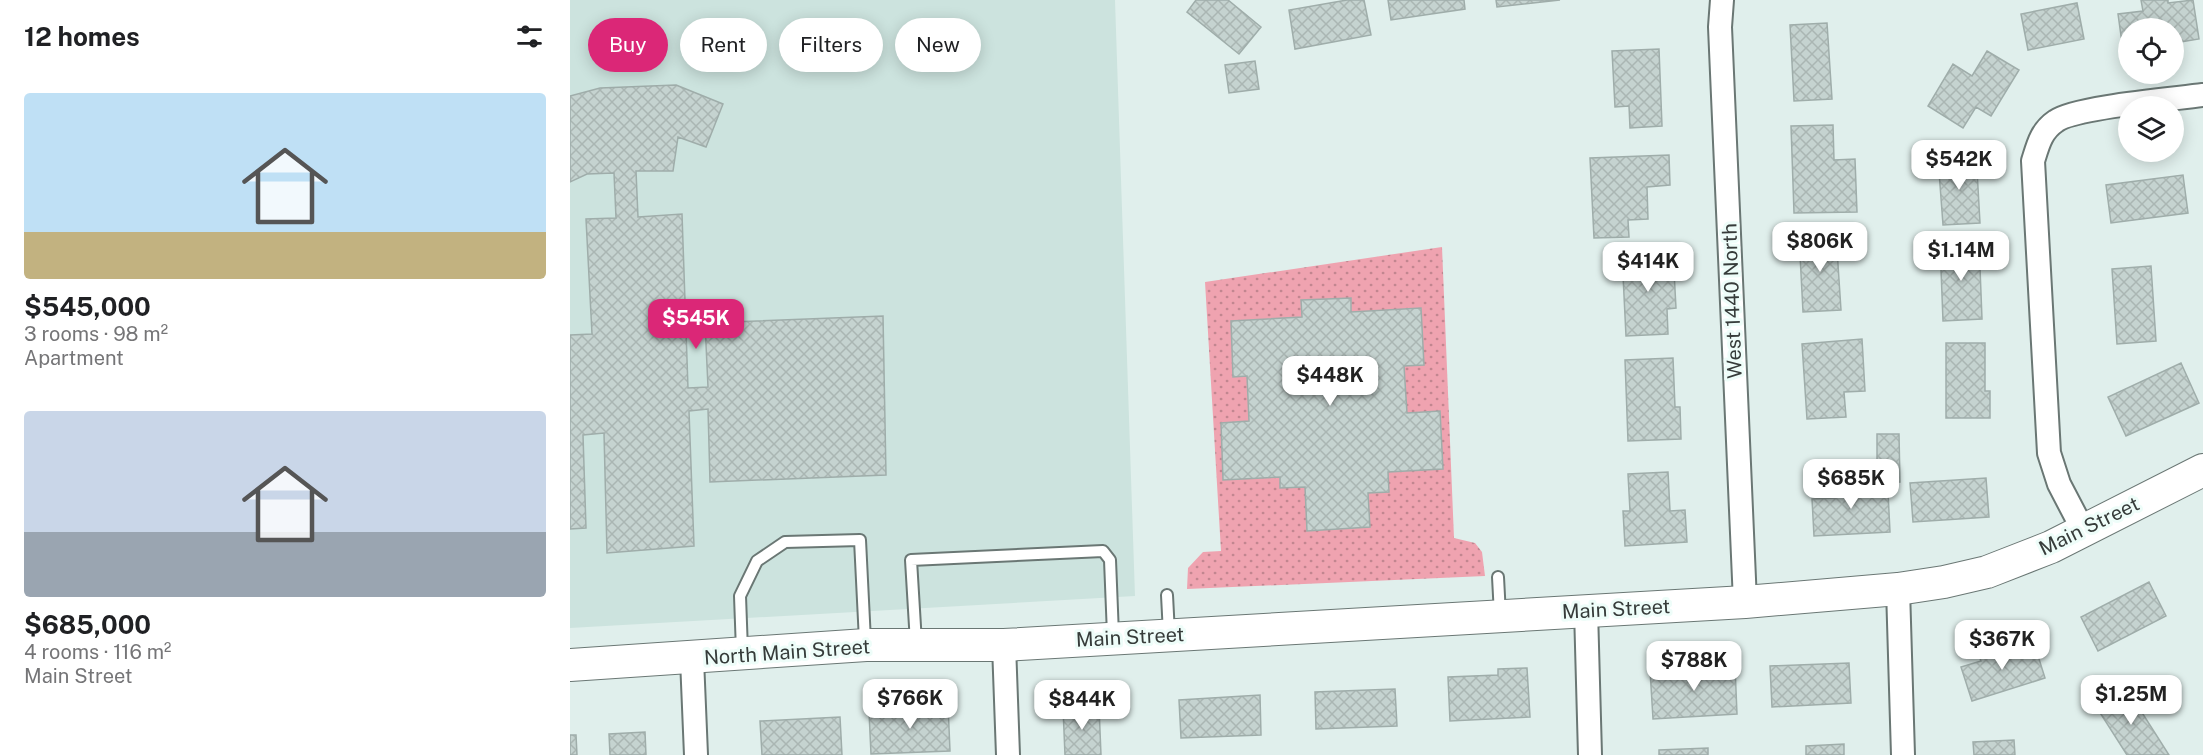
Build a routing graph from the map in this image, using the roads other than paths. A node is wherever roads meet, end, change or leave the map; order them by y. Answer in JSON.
{"nodes":[{"id":1,"x":1722,"y":0,"type":"edge"},
{"id":2,"x":2203,"y":95,"type":"edge"},
{"id":3,"x":2203,"y":470,"type":"edge"},
{"id":4,"x":2083,"y":530,"type":"junction"},
{"id":5,"x":1498,"y":577,"type":"dead end"},
{"id":6,"x":1898,"y":589,"type":"junction"},
{"id":7,"x":1167,"y":595,"type":"dead end"},
{"id":8,"x":1745,"y":602,"type":"junction"},
{"id":9,"x":1586,"y":610,"type":"junction"},
{"id":10,"x":1500,"y":615,"type":"junction"},
{"id":11,"x":1169,"y":635,"type":"junction"},
{"id":12,"x":1113,"y":638,"type":"junction"},
{"id":13,"x":866,"y":645,"type":"junction"},
{"id":14,"x":916,"y":645,"type":"junction"},
{"id":15,"x":1004,"y":645,"type":"junction"},
{"id":16,"x":743,"y":654,"type":"junction"},
{"id":17,"x":692,"y":659,"type":"junction"},
{"id":18,"x":570,"y":665,"type":"edge"},
{"id":19,"x":696,"y":755,"type":"edge"},
{"id":20,"x":1008,"y":755,"type":"edge"},
{"id":21,"x":1590,"y":755,"type":"edge"},
{"id":22,"x":1903,"y":755,"type":"edge"}],
"edges":[{"from":1,"to":8,"type":"street","name":"West 1440 North"},
{"from":2,"to":4,"type":"street"},
{"from":3,"to":4,"type":"street","name":"Main Street"},
{"from":4,"to":6,"type":"street","name":"Main Street"},
{"from":5,"to":10,"type":"lane"},
{"from":6,"to":8,"type":"street","name":"Main Street"},
{"from":6,"to":22,"type":"street"},
{"from":7,"to":11,"type":"lane"},
{"from":8,"to":9,"type":"street","name":"Main Street"},
{"from":9,"to":10,"type":"street","name":"Main Street"},
{"from":9,"to":21,"type":"street"},
{"from":10,"to":11,"type":"street","name":"Main Street"},
{"from":11,"to":12,"type":"street","name":"Main Street"},
{"from":12,"to":14,"type":"lane"},
{"from":12,"to":15,"type":"street","name":"Main Street"},
{"from":13,"to":14,"type":"street","name":"North Main Street"},
{"from":13,"to":16,"type":"street","name":"North Main Street"},
{"from":13,"to":16,"type":"lane"},
{"from":14,"to":15,"type":"street","name":"North Main Street"},
{"from":15,"to":20,"type":"street"},
{"from":16,"to":17,"type":"street","name":"North Main Street"},
{"from":17,"to":18,"type":"street","name":"North Main Street"},
{"from":17,"to":19,"type":"street"}]}
